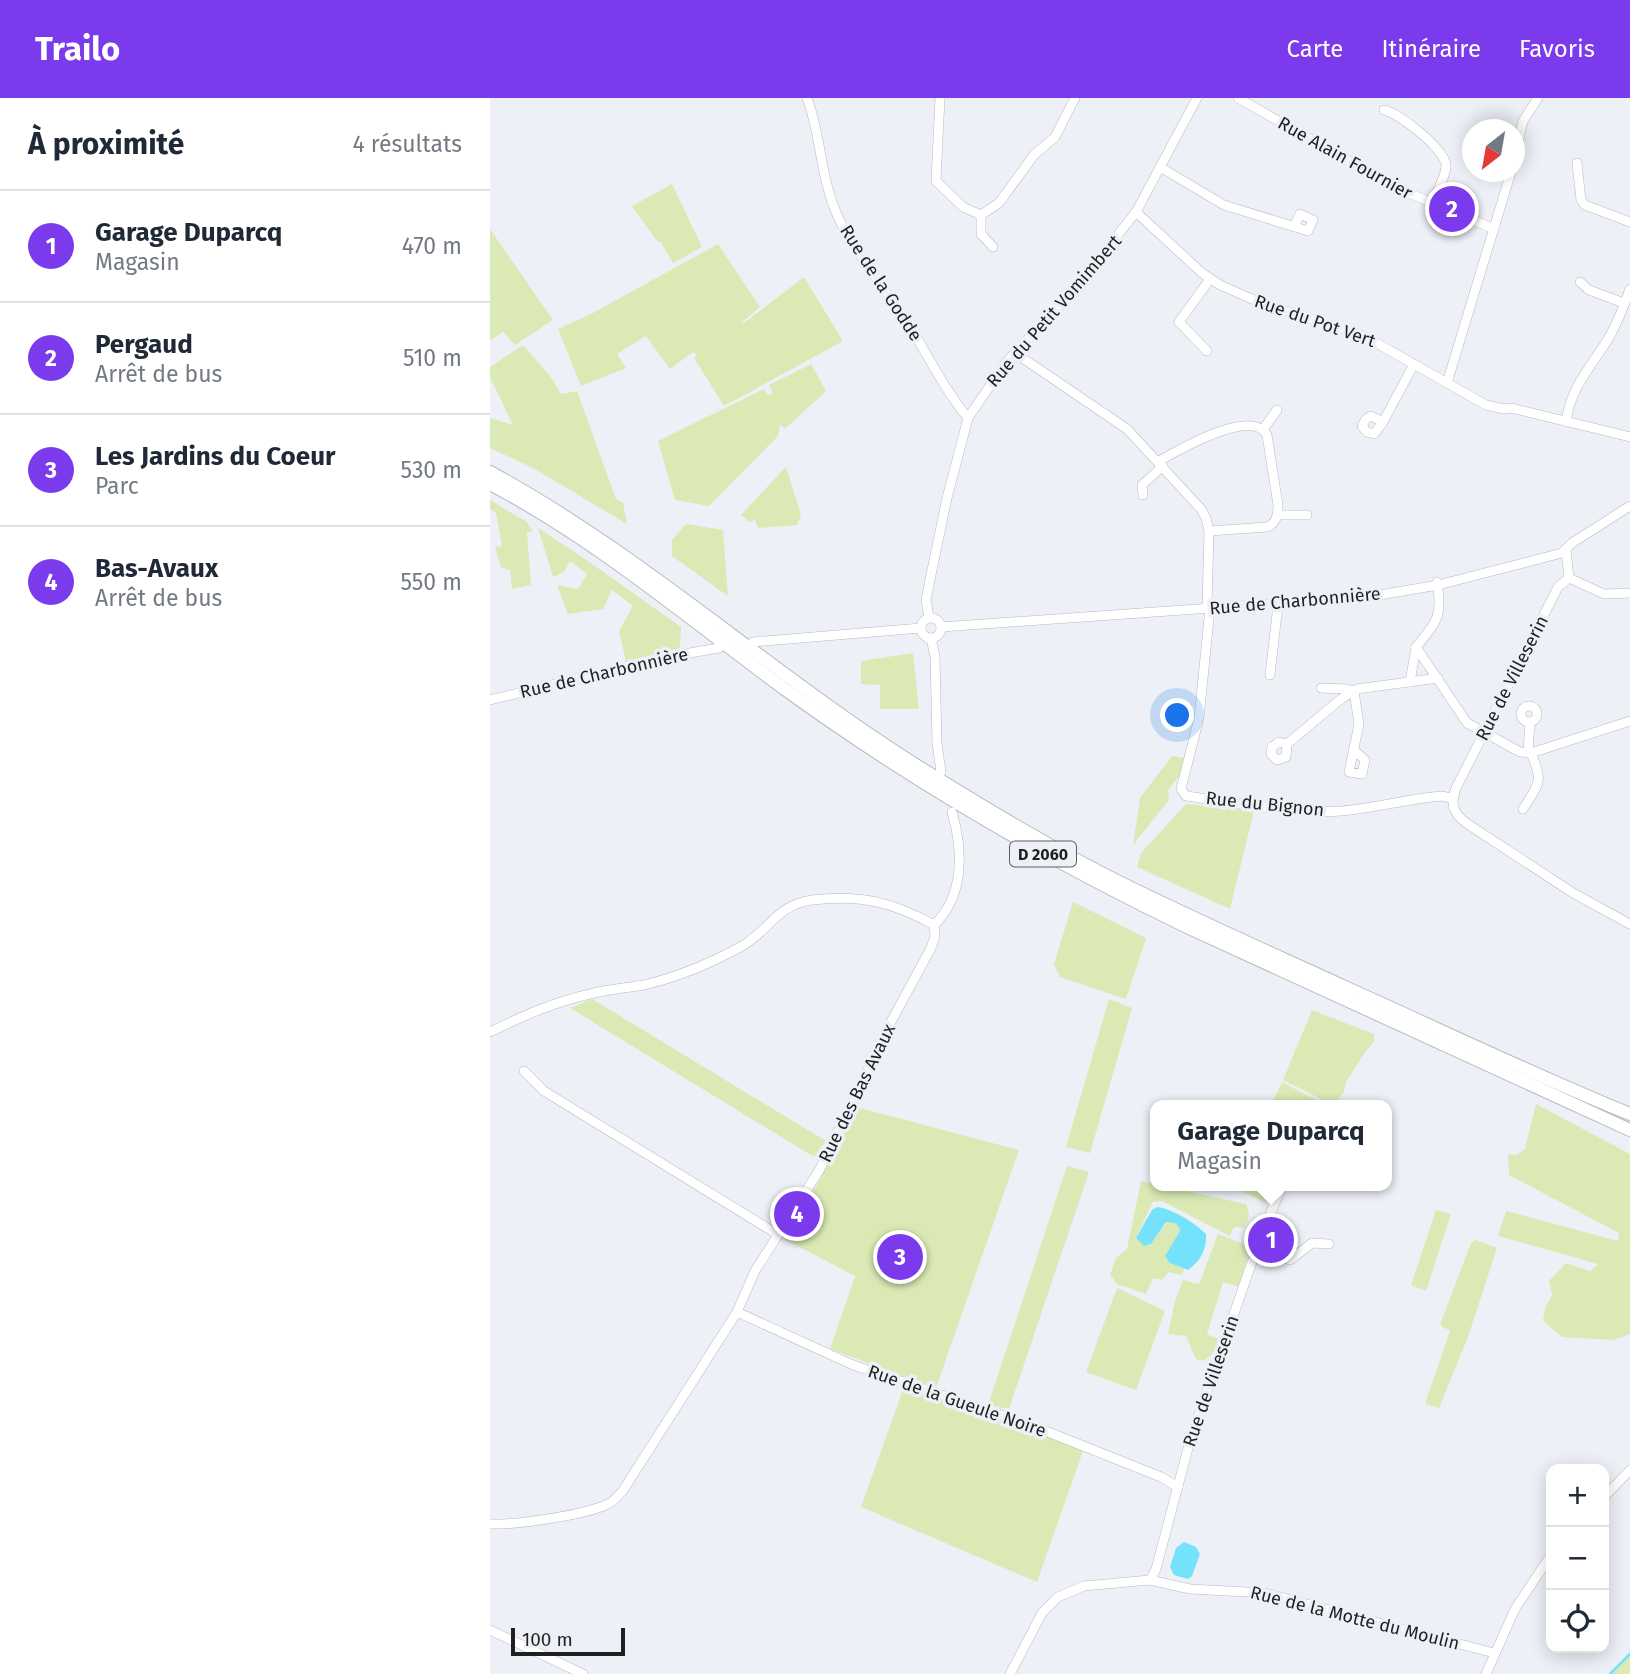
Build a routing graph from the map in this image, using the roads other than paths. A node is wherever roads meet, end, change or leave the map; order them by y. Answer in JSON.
{"nodes":[{"id":1,"x":807,"y":98,"type":"edge"},
{"id":2,"x":940,"y":98,"type":"edge"},
{"id":3,"x":1075,"y":98,"type":"edge"},
{"id":4,"x":1197,"y":98,"type":"edge"},
{"id":5,"x":1238,"y":98,"type":"edge"},
{"id":6,"x":1538,"y":98,"type":"edge"},
{"id":7,"x":1384,"y":110,"type":"dead end"},
{"id":8,"x":1523,"y":119,"type":"edge"},
{"id":9,"x":1577,"y":163,"type":"dead end"},
{"id":10,"x":1160,"y":167,"type":"junction"},
{"id":11,"x":1508,"y":182,"type":"edge"},
{"id":12,"x":1432,"y":203,"type":"junction"},
{"id":13,"x":1136,"y":212,"type":"junction"},
{"id":14,"x":981,"y":215,"type":"junction"},
{"id":15,"x":1630,"y":222,"type":"edge"},
{"id":16,"x":1294,"y":227,"type":"dead end"},
{"id":17,"x":1494,"y":229,"type":"junction"},
{"id":18,"x":993,"y":247,"type":"dead end"},
{"id":19,"x":1210,"y":279,"type":"junction"},
{"id":20,"x":1580,"y":282,"type":"dead end"},
{"id":21,"x":1630,"y":289,"type":"edge"},
{"id":22,"x":1624,"y":303,"type":"junction"},
{"id":23,"x":1207,"y":351,"type":"dead end"},
{"id":24,"x":1015,"y":354,"type":"junction"},
{"id":25,"x":1414,"y":364,"type":"junction"},
{"id":26,"x":1447,"y":383,"type":"junction"},
{"id":27,"x":1277,"y":410,"type":"dead end"},
{"id":28,"x":968,"y":418,"type":"junction"},
{"id":29,"x":1383,"y":422,"type":"dead end"},
{"id":30,"x":1566,"y":422,"type":"junction"},
{"id":31,"x":1264,"y":428,"type":"junction"},
{"id":32,"x":1629,"y":433,"type":"edge"},
{"id":33,"x":1161,"y":464,"type":"junction"},
{"id":34,"x":490,"y":472,"type":"edge"},
{"id":35,"x":490,"y":484,"type":"edge"},
{"id":36,"x":1143,"y":495,"type":"dead end"},
{"id":37,"x":1630,"y":506,"type":"edge"},
{"id":38,"x":1278,"y":515,"type":"junction"},
{"id":39,"x":1307,"y":515,"type":"dead end"},
{"id":40,"x":1209,"y":531,"type":"junction"},
{"id":41,"x":1566,"y":550,"type":"junction"},
{"id":42,"x":1569,"y":578,"type":"junction"},
{"id":43,"x":1437,"y":582,"type":"junction"},
{"id":44,"x":1630,"y":593,"type":"edge"},
{"id":45,"x":1278,"y":605,"type":"junction"},
{"id":46,"x":1209,"y":608,"type":"junction"},
{"id":47,"x":929,"y":617,"type":"junction"},
{"id":48,"x":941,"y":627,"type":"junction"},
{"id":49,"x":920,"y":628,"type":"junction"},
{"id":50,"x":931,"y":638,"type":"junction"},
{"id":51,"x":753,"y":642,"type":"dead end"},
{"id":52,"x":1416,"y":647,"type":"junction"},
{"id":53,"x":719,"y":648,"type":"dead end"},
{"id":54,"x":1270,"y":675,"type":"dead end"},
{"id":55,"x":1438,"y":678,"type":"junction"},
{"id":56,"x":1410,"y":682,"type":"junction"},
{"id":57,"x":1321,"y":688,"type":"dead end"},
{"id":58,"x":1354,"y":691,"type":"junction"},
{"id":59,"x":490,"y":700,"type":"edge"},
{"id":60,"x":1630,"y":721,"type":"edge"},
{"id":61,"x":1530,"y":722,"type":"dead end"},
{"id":62,"x":1485,"y":733,"type":"junction"},
{"id":63,"x":1287,"y":744,"type":"dead end"},
{"id":64,"x":1355,"y":751,"type":"dead end"},
{"id":65,"x":1529,"y":753,"type":"junction"},
{"id":66,"x":941,"y":772,"type":"dead end"},
{"id":67,"x":1453,"y":803,"type":"junction"},
{"id":68,"x":1523,"y":809,"type":"dead end"},
{"id":69,"x":952,"y":812,"type":"dead end"},
{"id":70,"x":1630,"y":923,"type":"edge"},
{"id":71,"x":934,"y":925,"type":"junction"},
{"id":72,"x":490,"y":1031,"type":"edge"},
{"id":73,"x":524,"y":1071,"type":"dead end"},
{"id":74,"x":1630,"y":1115,"type":"edge"},
{"id":75,"x":1630,"y":1130,"type":"edge"},
{"id":76,"x":1280,"y":1191,"type":"edge"},
{"id":77,"x":777,"y":1234,"type":"junction"},
{"id":78,"x":1329,"y":1244,"type":"dead end"},
{"id":79,"x":1261,"y":1245,"type":"junction"},
{"id":80,"x":737,"y":1312,"type":"junction"},
{"id":81,"x":1630,"y":1470,"type":"edge"},
{"id":82,"x":1178,"y":1488,"type":"junction"},
{"id":83,"x":1609,"y":1492,"type":"edge"},
{"id":84,"x":490,"y":1524,"type":"edge"},
{"id":85,"x":1546,"y":1562,"type":"edge"},
{"id":86,"x":1150,"y":1580,"type":"junction"},
{"id":87,"x":490,"y":1630,"type":"edge"},
{"id":88,"x":1494,"y":1653,"type":"junction"},
{"id":89,"x":583,"y":1674,"type":"edge"},
{"id":90,"x":1010,"y":1674,"type":"edge"},
{"id":91,"x":1486,"y":1674,"type":"edge"}],
"edges":[{"from":1,"to":28,"type":"street","name":"Rue de la Godde"},
{"from":2,"to":14,"type":"street"},
{"from":3,"to":14,"type":"street"},
{"from":4,"to":10,"type":"street","name":"Rue du Petit Vomimbert"},
{"from":5,"to":12,"type":"street","name":"Rue Alain Fournier"},
{"from":6,"to":8,"type":"street"},
{"from":7,"to":12,"type":"street"},
{"from":9,"to":15,"type":"street"},
{"from":10,"to":13,"type":"street","name":"Rue du Petit Vomimbert"},
{"from":10,"to":16,"type":"street"},
{"from":11,"to":17,"type":"street"},
{"from":12,"to":17,"type":"street","name":"Rue Alain Fournier"},
{"from":13,"to":19,"type":"street","name":"Rue du Pot Vert"},
{"from":13,"to":24,"type":"street","name":"Rue du Petit Vomimbert"},
{"from":14,"to":18,"type":"street"},
{"from":17,"to":26,"type":"street"},
{"from":19,"to":23,"type":"street"},
{"from":19,"to":25,"type":"street","name":"Rue du Pot Vert"},
{"from":20,"to":22,"type":"street"},
{"from":21,"to":22,"type":"street"},
{"from":22,"to":30,"type":"street"},
{"from":24,"to":28,"type":"street","name":"Rue du Petit Vomimbert"},
{"from":24,"to":33,"type":"street"},
{"from":25,"to":26,"type":"street","name":"Rue du Pot Vert"},
{"from":25,"to":29,"type":"street"},
{"from":26,"to":30,"type":"street","name":"Rue du Pot Vert"},
{"from":27,"to":31,"type":"street"},
{"from":28,"to":47,"type":"street","name":"Rue du Petit Vomimbert"},
{"from":30,"to":32,"type":"street","name":"Rue du Pot Vert"},
{"from":31,"to":33,"type":"street"},
{"from":31,"to":38,"type":"street"},
{"from":33,"to":36,"type":"street"},
{"from":33,"to":40,"type":"street"},
{"from":34,"to":74,"type":"highway","number":"D 2060"},
{"from":35,"to":75,"type":"highway","number":"D 2060"},
{"from":37,"to":41,"type":"street","name":"Rue de Charbonnière"},
{"from":38,"to":39,"type":"street"},
{"from":38,"to":40,"type":"street"},
{"from":40,"to":46,"type":"street","name":"Rue du Bignon"},
{"from":41,"to":42,"type":"street"},
{"from":41,"to":43,"type":"street","name":"Rue de Charbonnière"},
{"from":42,"to":44,"type":"street"},
{"from":42,"to":62,"type":"street","name":"Rue de Villeserin"},
{"from":43,"to":45,"type":"street","name":"Rue de Charbonnière"},
{"from":43,"to":52,"type":"street"},
{"from":45,"to":46,"type":"street","name":"Rue de Charbonnière"},
{"from":45,"to":54,"type":"street"},
{"from":46,"to":48,"type":"street","name":"Rue de Charbonnière"},
{"from":46,"to":67,"type":"street","name":"Rue du Bignon"},
{"from":47,"to":48,"type":"street"},
{"from":47,"to":49,"type":"street"},
{"from":48,"to":50,"type":"street"},
{"from":49,"to":50,"type":"street"},
{"from":49,"to":51,"type":"street"},
{"from":50,"to":66,"type":"street"},
{"from":52,"to":55,"type":"street"},
{"from":52,"to":56,"type":"street"},
{"from":53,"to":59,"type":"street","name":"Rue de Charbonnière"},
{"from":55,"to":56,"type":"street"},
{"from":55,"to":62,"type":"street"},
{"from":56,"to":58,"type":"street"},
{"from":57,"to":58,"type":"street"},
{"from":58,"to":63,"type":"street"},
{"from":58,"to":64,"type":"street"},
{"from":60,"to":65,"type":"street"},
{"from":61,"to":65,"type":"street"},
{"from":62,"to":65,"type":"street"},
{"from":62,"to":67,"type":"street","name":"Rue de Villeserin"},
{"from":65,"to":68,"type":"street"},
{"from":67,"to":70,"type":"street"},
{"from":69,"to":71,"type":"street","name":"Rue des Bas Avaux"},
{"from":71,"to":72,"type":"street"},
{"from":71,"to":77,"type":"street","name":"Rue des Bas Avaux"},
{"from":73,"to":77,"type":"street"},
{"from":76,"to":79,"type":"street","name":"Rue de Villeserin"},
{"from":77,"to":80,"type":"street","name":"Rue des Bas Avaux"},
{"from":78,"to":79,"type":"street"},
{"from":79,"to":82,"type":"street","name":"Rue de Villeserin"},
{"from":80,"to":82,"type":"street","name":"Rue de la Gueule Noire"},
{"from":80,"to":84,"type":"street","name":"Rue des Bas Avaux"},
{"from":81,"to":83,"type":"street"},
{"from":82,"to":86,"type":"street","name":"Rue de Villeserin"},
{"from":85,"to":88,"type":"street"},
{"from":86,"to":88,"type":"street","name":"Rue de la Motte du Moulin"},
{"from":86,"to":90,"type":"street","name":"Rue de la Motte du Moulin"},
{"from":87,"to":89,"type":"street"},
{"from":88,"to":91,"type":"street"}]}
